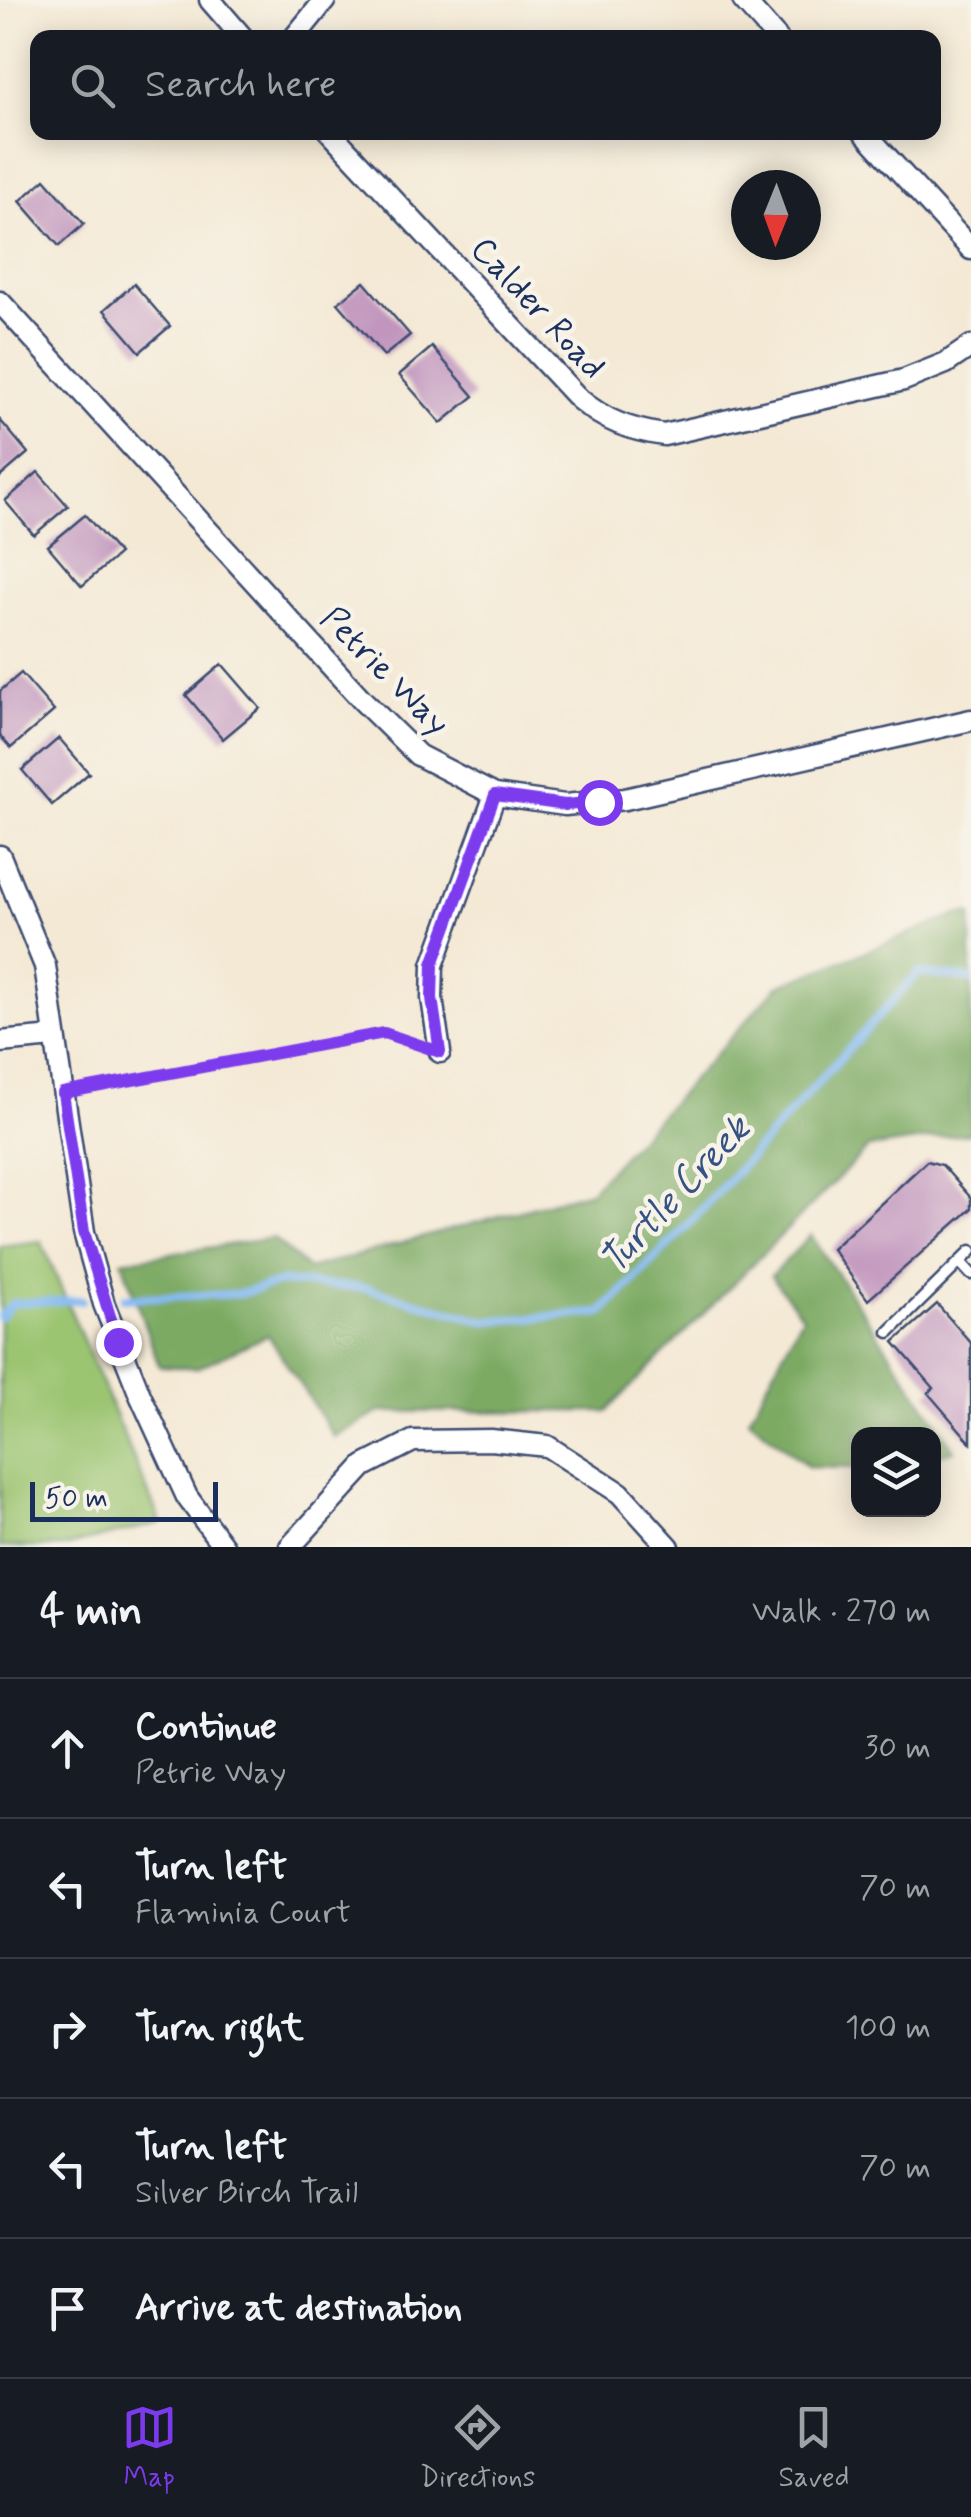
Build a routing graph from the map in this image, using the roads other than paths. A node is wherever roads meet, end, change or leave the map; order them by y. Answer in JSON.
{"nodes":[{"id":1,"x":210,"y":0,"type":"edge"},
{"id":2,"x":325,"y":0,"type":"edge"},
{"id":3,"x":743,"y":0,"type":"edge"},
{"id":4,"x":236,"y":30,"type":"edge"},
{"id":5,"x":301,"y":30,"type":"edge"},
{"id":6,"x":770,"y":30,"type":"edge"},
{"id":7,"x":337,"y":140,"type":"edge"},
{"id":8,"x":871,"y":140,"type":"edge"},
{"id":9,"x":971,"y":250,"type":"edge"},
{"id":10,"x":0,"y":302,"type":"edge"},
{"id":11,"x":971,"y":346,"type":"edge"},
{"id":12,"x":971,"y":720,"type":"edge"},
{"id":13,"x":495,"y":795,"type":"junction"},
{"id":14,"x":0,"y":856,"type":"edge"},
{"id":15,"x":54,"y":1038,"type":"junction"},
{"id":16,"x":0,"y":1042,"type":"edge"},
{"id":17,"x":440,"y":1052,"type":"road end"},
{"id":18,"x":971,"y":1251,"type":"edge"},
{"id":19,"x":960,"y":1262,"type":"junction"},
{"id":20,"x":971,"y":1274,"type":"edge"},
{"id":21,"x":890,"y":1332,"type":"dead end"},
{"id":22,"x":224,"y":1547,"type":"edge"},
{"id":23,"x":290,"y":1547,"type":"edge"},
{"id":24,"x":669,"y":1547,"type":"edge"}],
"edges":[{"from":1,"to":4,"type":"street"},
{"from":2,"to":5,"type":"street"},
{"from":3,"to":6,"type":"street"},
{"from":7,"to":11,"type":"street","name":"Calder Road"},
{"from":8,"to":9,"type":"street"},
{"from":10,"to":13,"type":"street","name":"Petrie Way"},
{"from":12,"to":13,"type":"street","name":"Petrie Way"},
{"from":13,"to":17,"type":"street"},
{"from":14,"to":15,"type":"street"},
{"from":15,"to":16,"type":"street"},
{"from":15,"to":22,"type":"street"},
{"from":18,"to":19,"type":"lane"},
{"from":19,"to":20,"type":"lane"},
{"from":19,"to":21,"type":"lane"},
{"from":23,"to":24,"type":"street"}]}
